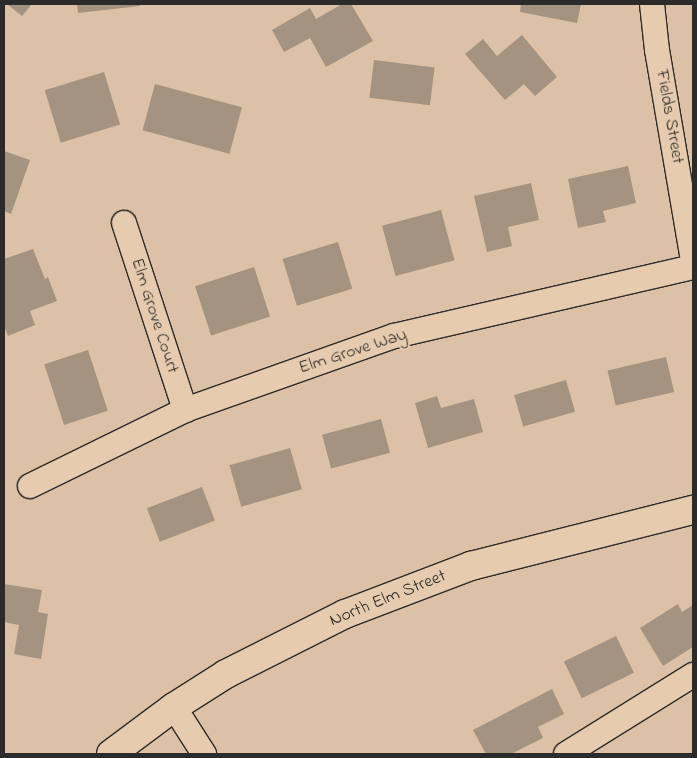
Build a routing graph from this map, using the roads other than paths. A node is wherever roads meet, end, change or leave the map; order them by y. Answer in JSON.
{"nodes":[{"id":1,"x":652,"y":4,"type":"edge"},
{"id":2,"x":124,"y":223,"type":"dead end"},
{"id":3,"x":693,"y":260,"type":"edge"},
{"id":4,"x":693,"y":267,"type":"edge"},
{"id":5,"x":184,"y":410,"type":"junction"},
{"id":6,"x":30,"y":486,"type":"dead end"},
{"id":7,"x":693,"y":510,"type":"edge"},
{"id":8,"x":693,"y":675,"type":"edge"},
{"id":9,"x":174,"y":707,"type":"junction"},
{"id":10,"x":111,"y":754,"type":"edge"},
{"id":11,"x":204,"y":754,"type":"edge"},
{"id":12,"x":566,"y":754,"type":"edge"}],
"edges":[{"from":1,"to":3,"type":"street","name":"Fields Street"},
{"from":2,"to":5,"type":"street","name":"Elm Grove Court"},
{"from":4,"to":5,"type":"street","name":"Elm Grove Way"},
{"from":5,"to":6,"type":"street","name":"Elm Grove Way"},
{"from":7,"to":9,"type":"main road","name":"North Elm Street"},
{"from":8,"to":12,"type":"street"},
{"from":9,"to":10,"type":"main road","name":"North Elm Street"},
{"from":9,"to":11,"type":"street"}]}
